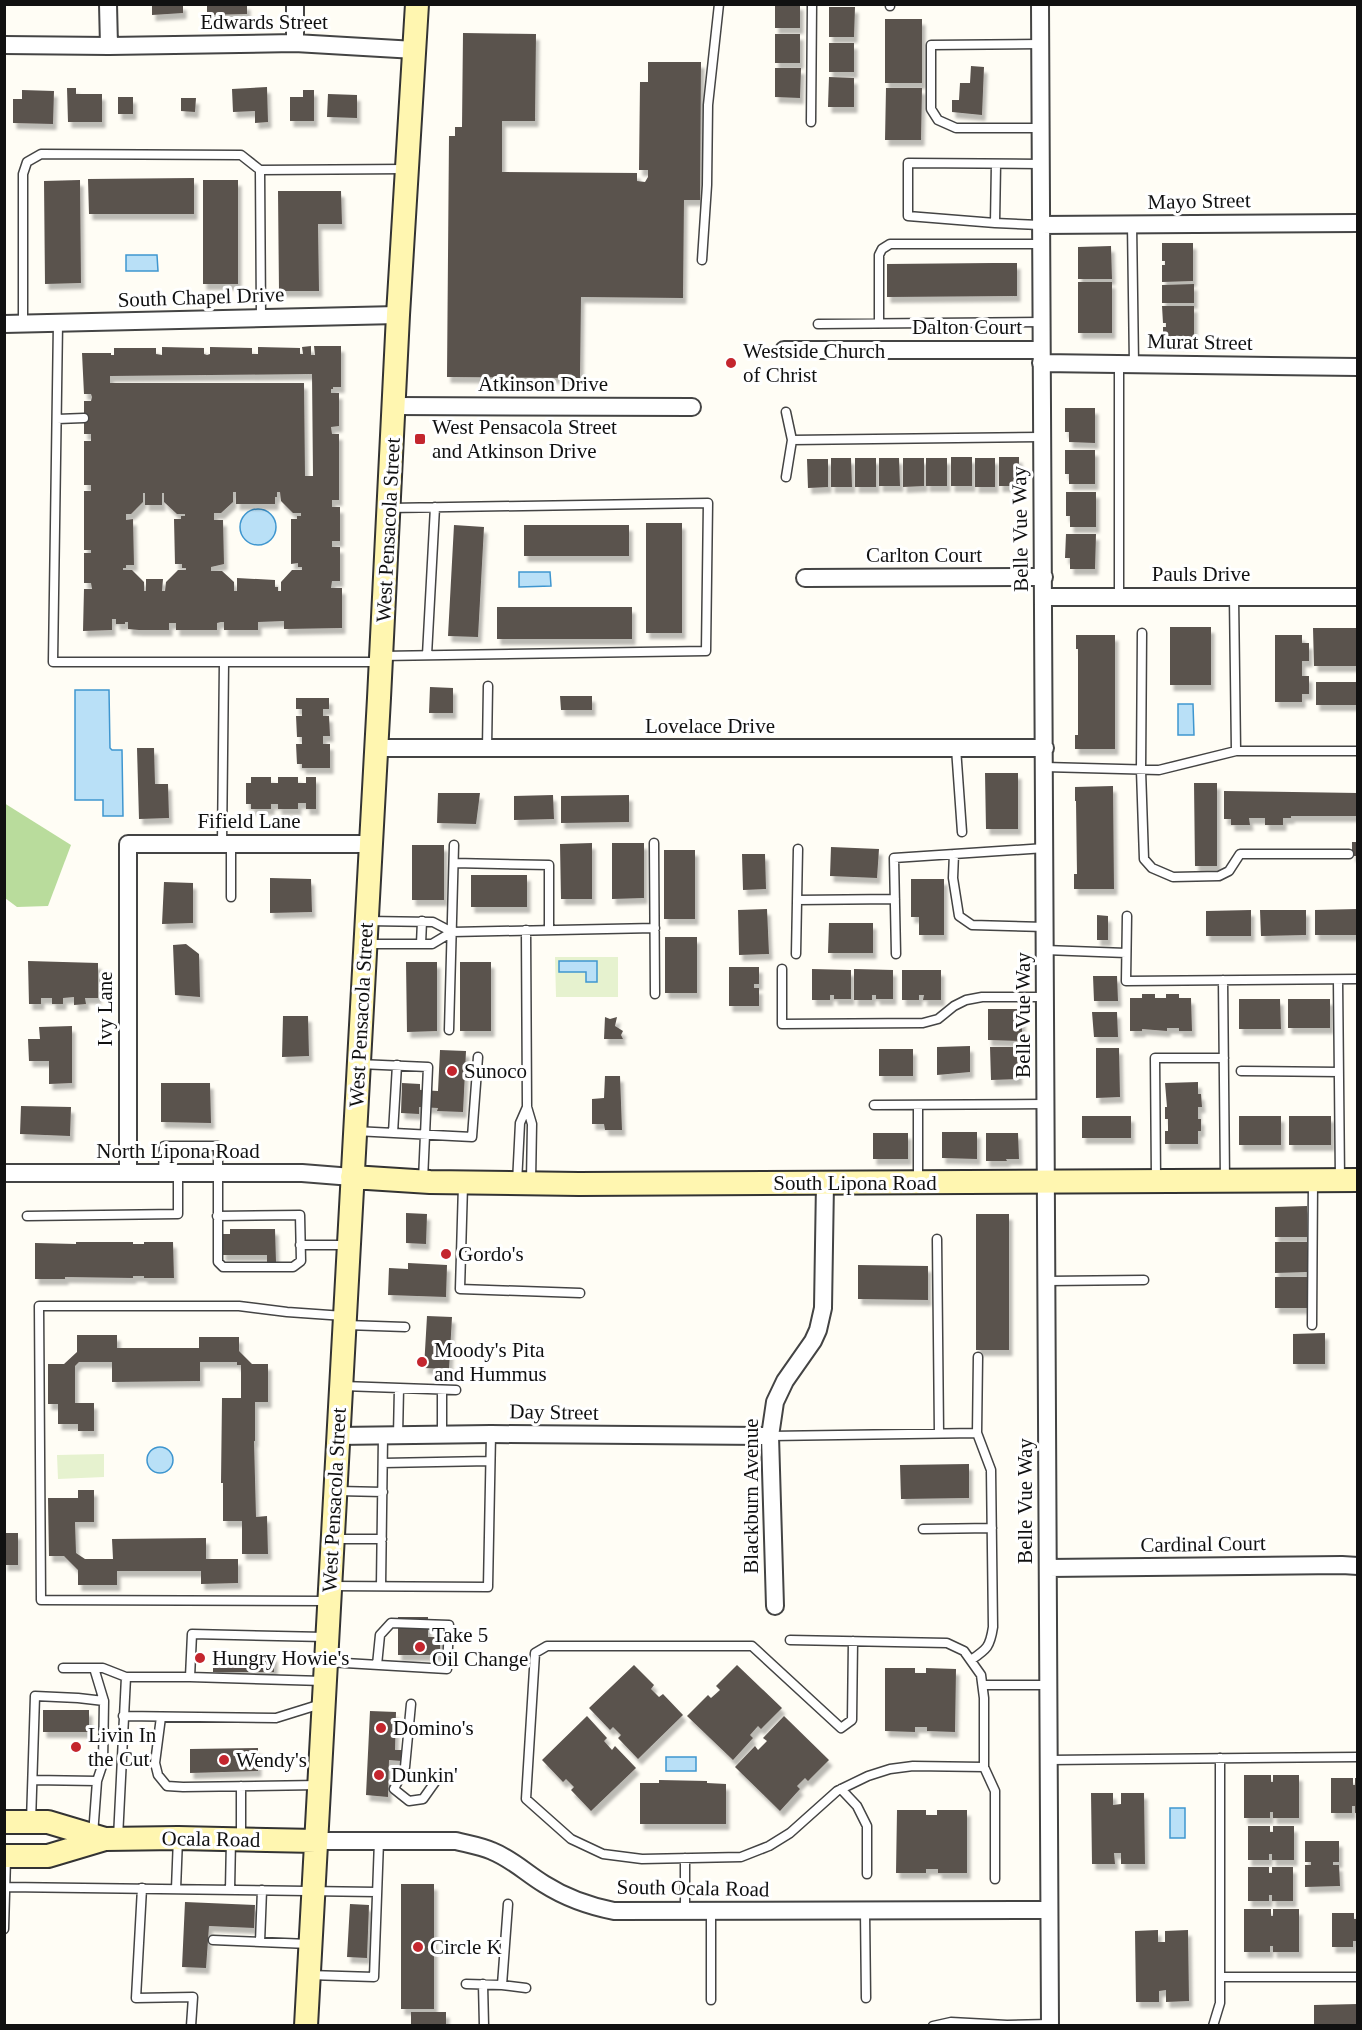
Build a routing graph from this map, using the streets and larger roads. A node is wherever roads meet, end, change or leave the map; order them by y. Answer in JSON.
{"nodes":[{"id":1,"x":108,"y":4,"type":"edge"},
{"id":2,"x":295,"y":4,"type":"edge"},
{"id":3,"x":417,"y":4,"type":"edge"},
{"id":4,"x":1040,"y":4,"type":"edge"},
{"id":5,"x":295,"y":43,"type":"junction"},
{"id":6,"x":4,"y":45,"type":"edge"},
{"id":7,"x":109,"y":46,"type":"junction"},
{"id":8,"x":415,"y":50,"type":"junction"},
{"id":9,"x":1358,"y":223,"type":"edge"},
{"id":10,"x":1040,"y":225,"type":"junction"},
{"id":11,"x":398,"y":315,"type":"junction"},
{"id":12,"x":4,"y":324,"type":"edge"},
{"id":13,"x":784,"y":350,"type":"dead end"},
{"id":14,"x":1041,"y":356,"type":"junction"},
{"id":15,"x":1358,"y":367,"type":"edge"},
{"id":16,"x":394,"y":406,"type":"junction"},
{"id":17,"x":692,"y":407,"type":"dead end"},
{"id":18,"x":805,"y":578,"type":"dead end"},
{"id":19,"x":1044,"y":578,"type":"junction"},
{"id":20,"x":1044,"y":597,"type":"junction"},
{"id":21,"x":1358,"y":597,"type":"edge"},
{"id":22,"x":376,"y":748,"type":"junction"},
{"id":23,"x":1045,"y":748,"type":"junction"},
{"id":24,"x":128,"y":844,"type":"joint"},
{"id":25,"x":371,"y":844,"type":"junction"},
{"id":26,"x":4,"y":1173,"type":"edge"},
{"id":27,"x":128,"y":1173,"type":"junction"},
{"id":28,"x":352,"y":1177,"type":"junction"},
{"id":29,"x":1349,"y":1180,"type":"edge"},
{"id":30,"x":825,"y":1183,"type":"junction"},
{"id":31,"x":1047,"y":1183,"type":"junction"},
{"id":32,"x":337,"y":1436,"type":"junction"},
{"id":33,"x":770,"y":1436,"type":"junction"},
{"id":34,"x":1358,"y":1566,"type":"edge"},
{"id":35,"x":1048,"y":1568,"type":"junction"},
{"id":36,"x":775,"y":1606,"type":"dead end"},
{"id":37,"x":4,"y":1822,"type":"edge"},
{"id":38,"x":106,"y":1838,"type":"junction"},
{"id":39,"x":316,"y":1841,"type":"junction"},
{"id":40,"x":5,"y":1855,"type":"edge"},
{"id":41,"x":1049,"y":1910,"type":"junction"},
{"id":42,"x":306,"y":2025,"type":"edge"},
{"id":43,"x":1050,"y":2025,"type":"edge"}],
"edges":[{"from":1,"to":7,"type":"street"},
{"from":2,"to":5,"type":"street"},
{"from":3,"to":8,"type":"main road","name":"West Pensacola Street"},
{"from":4,"to":10,"type":"street","name":"Belle Vue Way"},
{"from":5,"to":7,"type":"street","name":"Edwards Street"},
{"from":5,"to":8,"type":"street","name":"Edwards Street"},
{"from":6,"to":7,"type":"street","name":"Edwards Street"},
{"from":8,"to":11,"type":"main road","name":"West Pensacola Street"},
{"from":9,"to":10,"type":"street","name":"Mayo Street"},
{"from":10,"to":14,"type":"street","name":"Belle Vue Way"},
{"from":11,"to":12,"type":"street","name":"South Chapel Drive"},
{"from":11,"to":16,"type":"main road","name":"West Pensacola Street"},
{"from":13,"to":14,"type":"street","name":"Dalton Court"},
{"from":14,"to":15,"type":"street","name":"Murat Street"},
{"from":14,"to":19,"type":"street","name":"Belle Vue Way"},
{"from":16,"to":17,"type":"street","name":"Atkinson Drive"},
{"from":16,"to":22,"type":"main road","name":"West Pensacola Street"},
{"from":18,"to":19,"type":"street","name":"Carlton Court"},
{"from":19,"to":20,"type":"street","name":"Belle Vue Way"},
{"from":20,"to":21,"type":"street","name":"Pauls Drive"},
{"from":20,"to":23,"type":"street","name":"Belle Vue Way"},
{"from":22,"to":23,"type":"street","name":"Lovelace Drive"},
{"from":22,"to":25,"type":"main road","name":"West Pensacola Street"},
{"from":23,"to":31,"type":"street","name":"Belle Vue Way"},
{"from":24,"to":25,"type":"street","name":"Fifield Lane"},
{"from":24,"to":27,"type":"street","name":"Ivy Lane"},
{"from":25,"to":28,"type":"main road","name":"West Pensacola Street"},
{"from":26,"to":27,"type":"street","name":"North Lipona Road"},
{"from":27,"to":28,"type":"street","name":"North Lipona Road"},
{"from":28,"to":30,"type":"main road","name":"South Lipona Road"},
{"from":28,"to":32,"type":"main road","name":"West Pensacola Street"},
{"from":29,"to":31,"type":"main road","name":"South Lipona Road"},
{"from":30,"to":31,"type":"main road","name":"South Lipona Road"},
{"from":30,"to":33,"type":"street","name":"Blackburn Avenue"},
{"from":31,"to":35,"type":"street","name":"Belle Vue Way"},
{"from":32,"to":33,"type":"street","name":"Day Street"},
{"from":32,"to":39,"type":"main road","name":"West Pensacola Street"},
{"from":33,"to":36,"type":"street","name":"Blackburn Avenue"},
{"from":34,"to":35,"type":"street","name":"Cardinal Court"},
{"from":35,"to":41,"type":"street","name":"Belle Vue Way"},
{"from":37,"to":38,"type":"main road","name":"Ocala Road"},
{"from":38,"to":39,"type":"main road","name":"Ocala Road"},
{"from":38,"to":40,"type":"main road","name":"Ocala Road"},
{"from":39,"to":41,"type":"street","name":"South Ocala Road"},
{"from":39,"to":42,"type":"main road","name":"West Pensacola Street"},
{"from":41,"to":43,"type":"street","name":"Belle Vue Way"}]}
